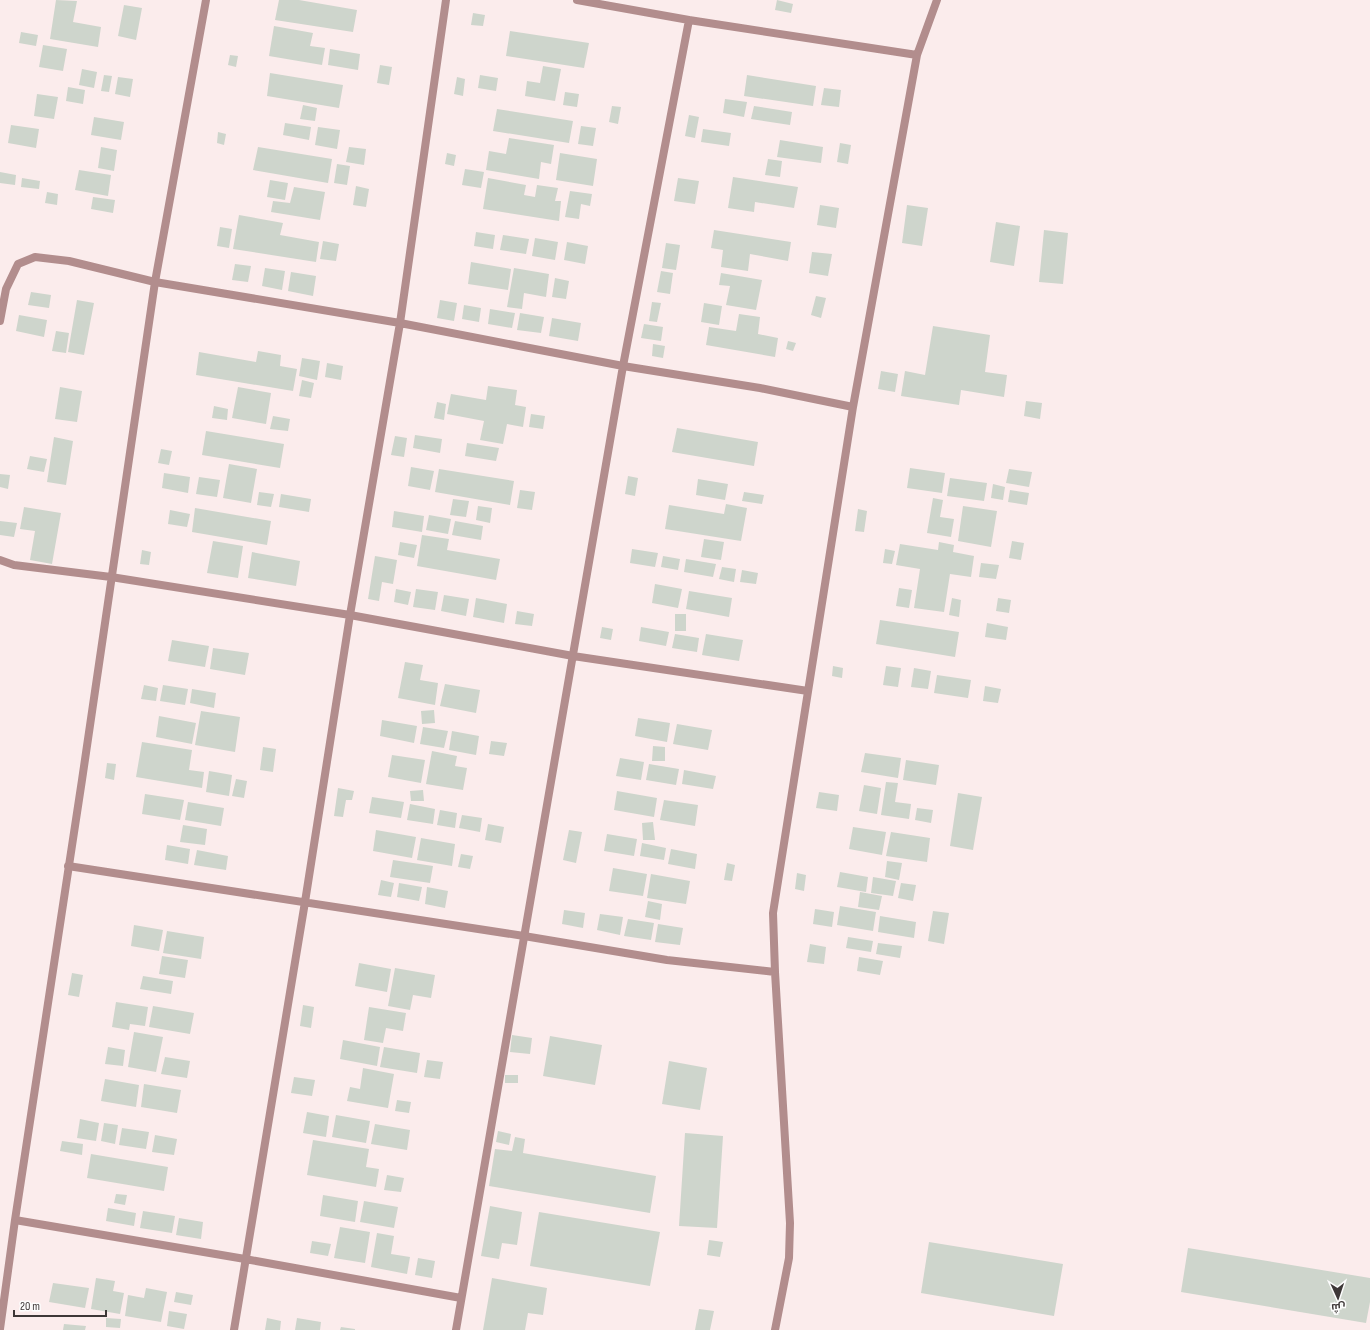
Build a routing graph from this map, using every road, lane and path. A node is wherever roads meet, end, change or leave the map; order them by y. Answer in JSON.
{"nodes":[{"id":1,"x":206,"y":0,"type":"edge"},
{"id":2,"x":446,"y":0,"type":"edge"},
{"id":3,"x":576,"y":0,"type":"edge"},
{"id":4,"x":937,"y":0,"type":"edge"},
{"id":5,"x":689,"y":20,"type":"junction"},
{"id":6,"x":917,"y":56,"type":"junction"},
{"id":7,"x":155,"y":282,"type":"junction"},
{"id":8,"x":0,"y":321,"type":"edge"},
{"id":9,"x":400,"y":323,"type":"junction"},
{"id":10,"x":623,"y":366,"type":"junction"},
{"id":11,"x":853,"y":407,"type":"junction"},
{"id":12,"x":0,"y":560,"type":"edge"},
{"id":13,"x":111,"y":577,"type":"junction"},
{"id":14,"x":350,"y":615,"type":"junction"},
{"id":15,"x":573,"y":656,"type":"junction"},
{"id":16,"x":808,"y":691,"type":"junction"},
{"id":17,"x":68,"y":866,"type":"junction"},
{"id":18,"x":306,"y":902,"type":"junction"},
{"id":19,"x":524,"y":936,"type":"junction"},
{"id":20,"x":775,"y":972,"type":"junction"},
{"id":21,"x":15,"y":1220,"type":"junction"},
{"id":22,"x":245,"y":1259,"type":"junction"},
{"id":23,"x":461,"y":1298,"type":"junction"},
{"id":24,"x":0,"y":1329,"type":"edge"},
{"id":25,"x":234,"y":1330,"type":"edge"},
{"id":26,"x":456,"y":1330,"type":"edge"},
{"id":27,"x":775,"y":1330,"type":"edge"}],
"edges":[{"from":1,"to":7,"type":"street"},
{"from":2,"to":9,"type":"street"},
{"from":3,"to":5,"type":"street"},
{"from":4,"to":6,"type":"street"},
{"from":5,"to":6,"type":"street"},
{"from":5,"to":10,"type":"street"},
{"from":6,"to":11,"type":"street"},
{"from":7,"to":8,"type":"street"},
{"from":7,"to":9,"type":"street"},
{"from":7,"to":13,"type":"street"},
{"from":9,"to":10,"type":"street"},
{"from":9,"to":14,"type":"street"},
{"from":10,"to":11,"type":"street"},
{"from":10,"to":15,"type":"street"},
{"from":11,"to":16,"type":"street"},
{"from":12,"to":13,"type":"street"},
{"from":13,"to":14,"type":"street"},
{"from":13,"to":17,"type":"street"},
{"from":14,"to":15,"type":"street"},
{"from":14,"to":18,"type":"street"},
{"from":15,"to":16,"type":"street"},
{"from":15,"to":19,"type":"street"},
{"from":16,"to":20,"type":"street"},
{"from":17,"to":18,"type":"street"},
{"from":17,"to":21,"type":"street"},
{"from":18,"to":19,"type":"street"},
{"from":18,"to":22,"type":"street"},
{"from":19,"to":20,"type":"street"},
{"from":19,"to":23,"type":"street"},
{"from":20,"to":27,"type":"street"},
{"from":21,"to":22,"type":"street"},
{"from":21,"to":24,"type":"street"},
{"from":22,"to":23,"type":"street"},
{"from":22,"to":25,"type":"street"},
{"from":23,"to":26,"type":"street"}]}
